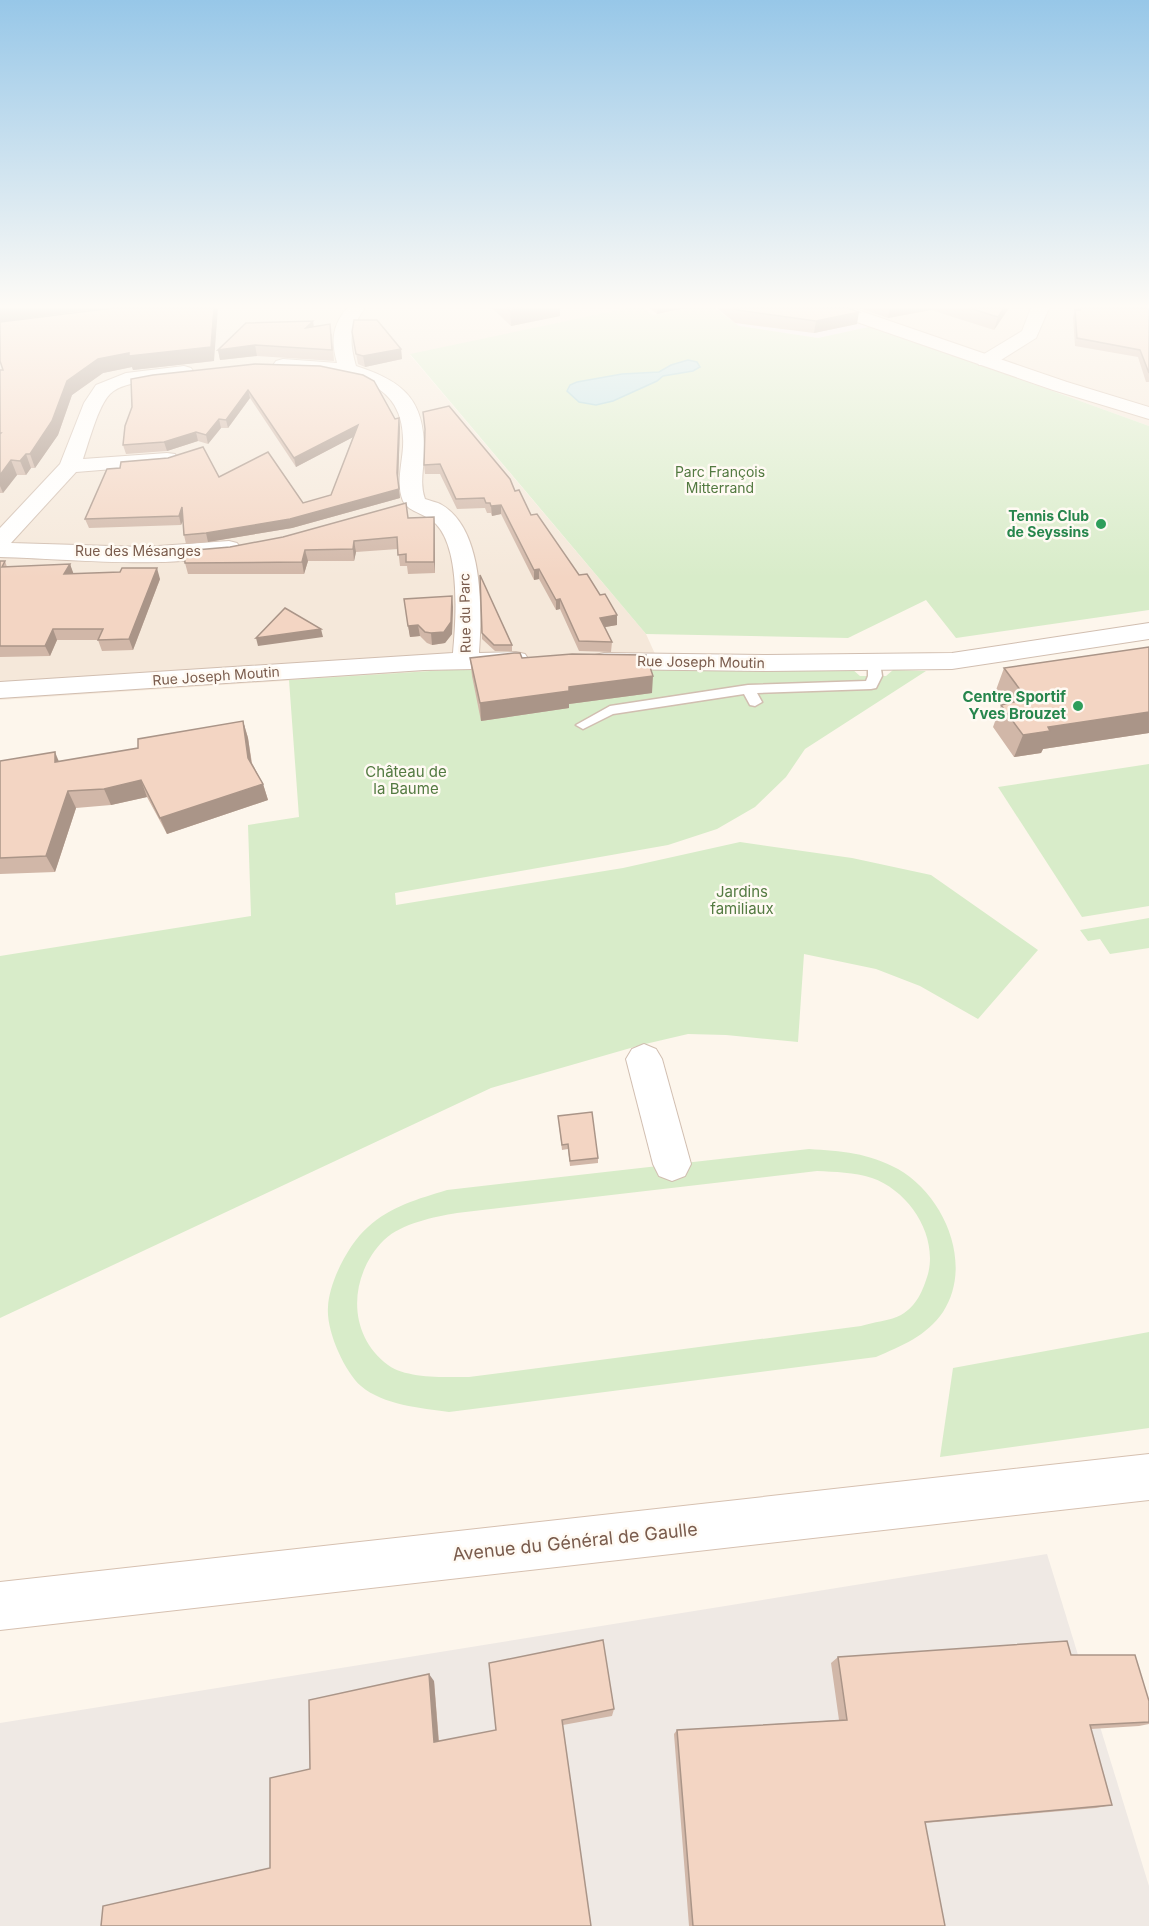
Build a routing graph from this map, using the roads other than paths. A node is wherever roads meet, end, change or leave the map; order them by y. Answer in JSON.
{"nodes":[{"id":1,"x":97,"y":398,"type":"edge"},
{"id":2,"x":404,"y":398,"type":"edge"},
{"id":3,"x":1102,"y":398,"type":"edge"},
{"id":4,"x":1149,"y":413,"type":"edge"},
{"id":5,"x":190,"y":452,"type":"edge"},
{"id":6,"x":70,"y":466,"type":"junction"},
{"id":7,"x":415,"y":503,"type":"junction"},
{"id":8,"x":392,"y":510,"type":"edge"},
{"id":9,"x":0,"y":542,"type":"edge"},
{"id":10,"x":246,"y":546,"type":"edge"},
{"id":11,"x":0,"y":550,"type":"edge"},
{"id":12,"x":1149,"y":631,"type":"edge"},
{"id":13,"x":543,"y":660,"type":"edge"},
{"id":14,"x":465,"y":661,"type":"junction"},
{"id":15,"x":578,"y":661,"type":"edge"},
{"id":16,"x":874,"y":662,"type":"junction"},
{"id":17,"x":748,"y":689,"type":"junction"},
{"id":18,"x":0,"y":690,"type":"edge"},
{"id":19,"x":755,"y":702,"type":"dead end"},
{"id":20,"x":583,"y":724,"type":"dead end"},
{"id":21,"x":644,"y":1059,"type":"dead end"},
{"id":22,"x":672,"y":1164,"type":"dead end"},
{"id":23,"x":1149,"y":1477,"type":"edge"},
{"id":24,"x":0,"y":1606,"type":"edge"}],
"edges":[{"from":1,"to":6,"type":"street"},
{"from":2,"to":7,"type":"street"},
{"from":3,"to":4,"type":"street"},
{"from":5,"to":6,"type":"street"},
{"from":6,"to":9,"type":"street"},
{"from":7,"to":8,"type":"street"},
{"from":7,"to":14,"type":"street","name":"Rue du Parc"},
{"from":10,"to":11,"type":"street","name":"Rue des Mésanges"},
{"from":12,"to":16,"type":"street","name":"Rue Joseph Moutin"},
{"from":13,"to":14,"type":"street","name":"Rue Joseph Moutin"},
{"from":14,"to":18,"type":"street","name":"Rue Joseph Moutin"},
{"from":15,"to":16,"type":"street","name":"Rue Joseph Moutin"},
{"from":16,"to":17,"type":"lane"},
{"from":17,"to":19,"type":"lane"},
{"from":17,"to":20,"type":"lane"},
{"from":21,"to":22,"type":"street"},
{"from":23,"to":24,"type":"street","name":"Avenue du Général de Gaulle"}]}
